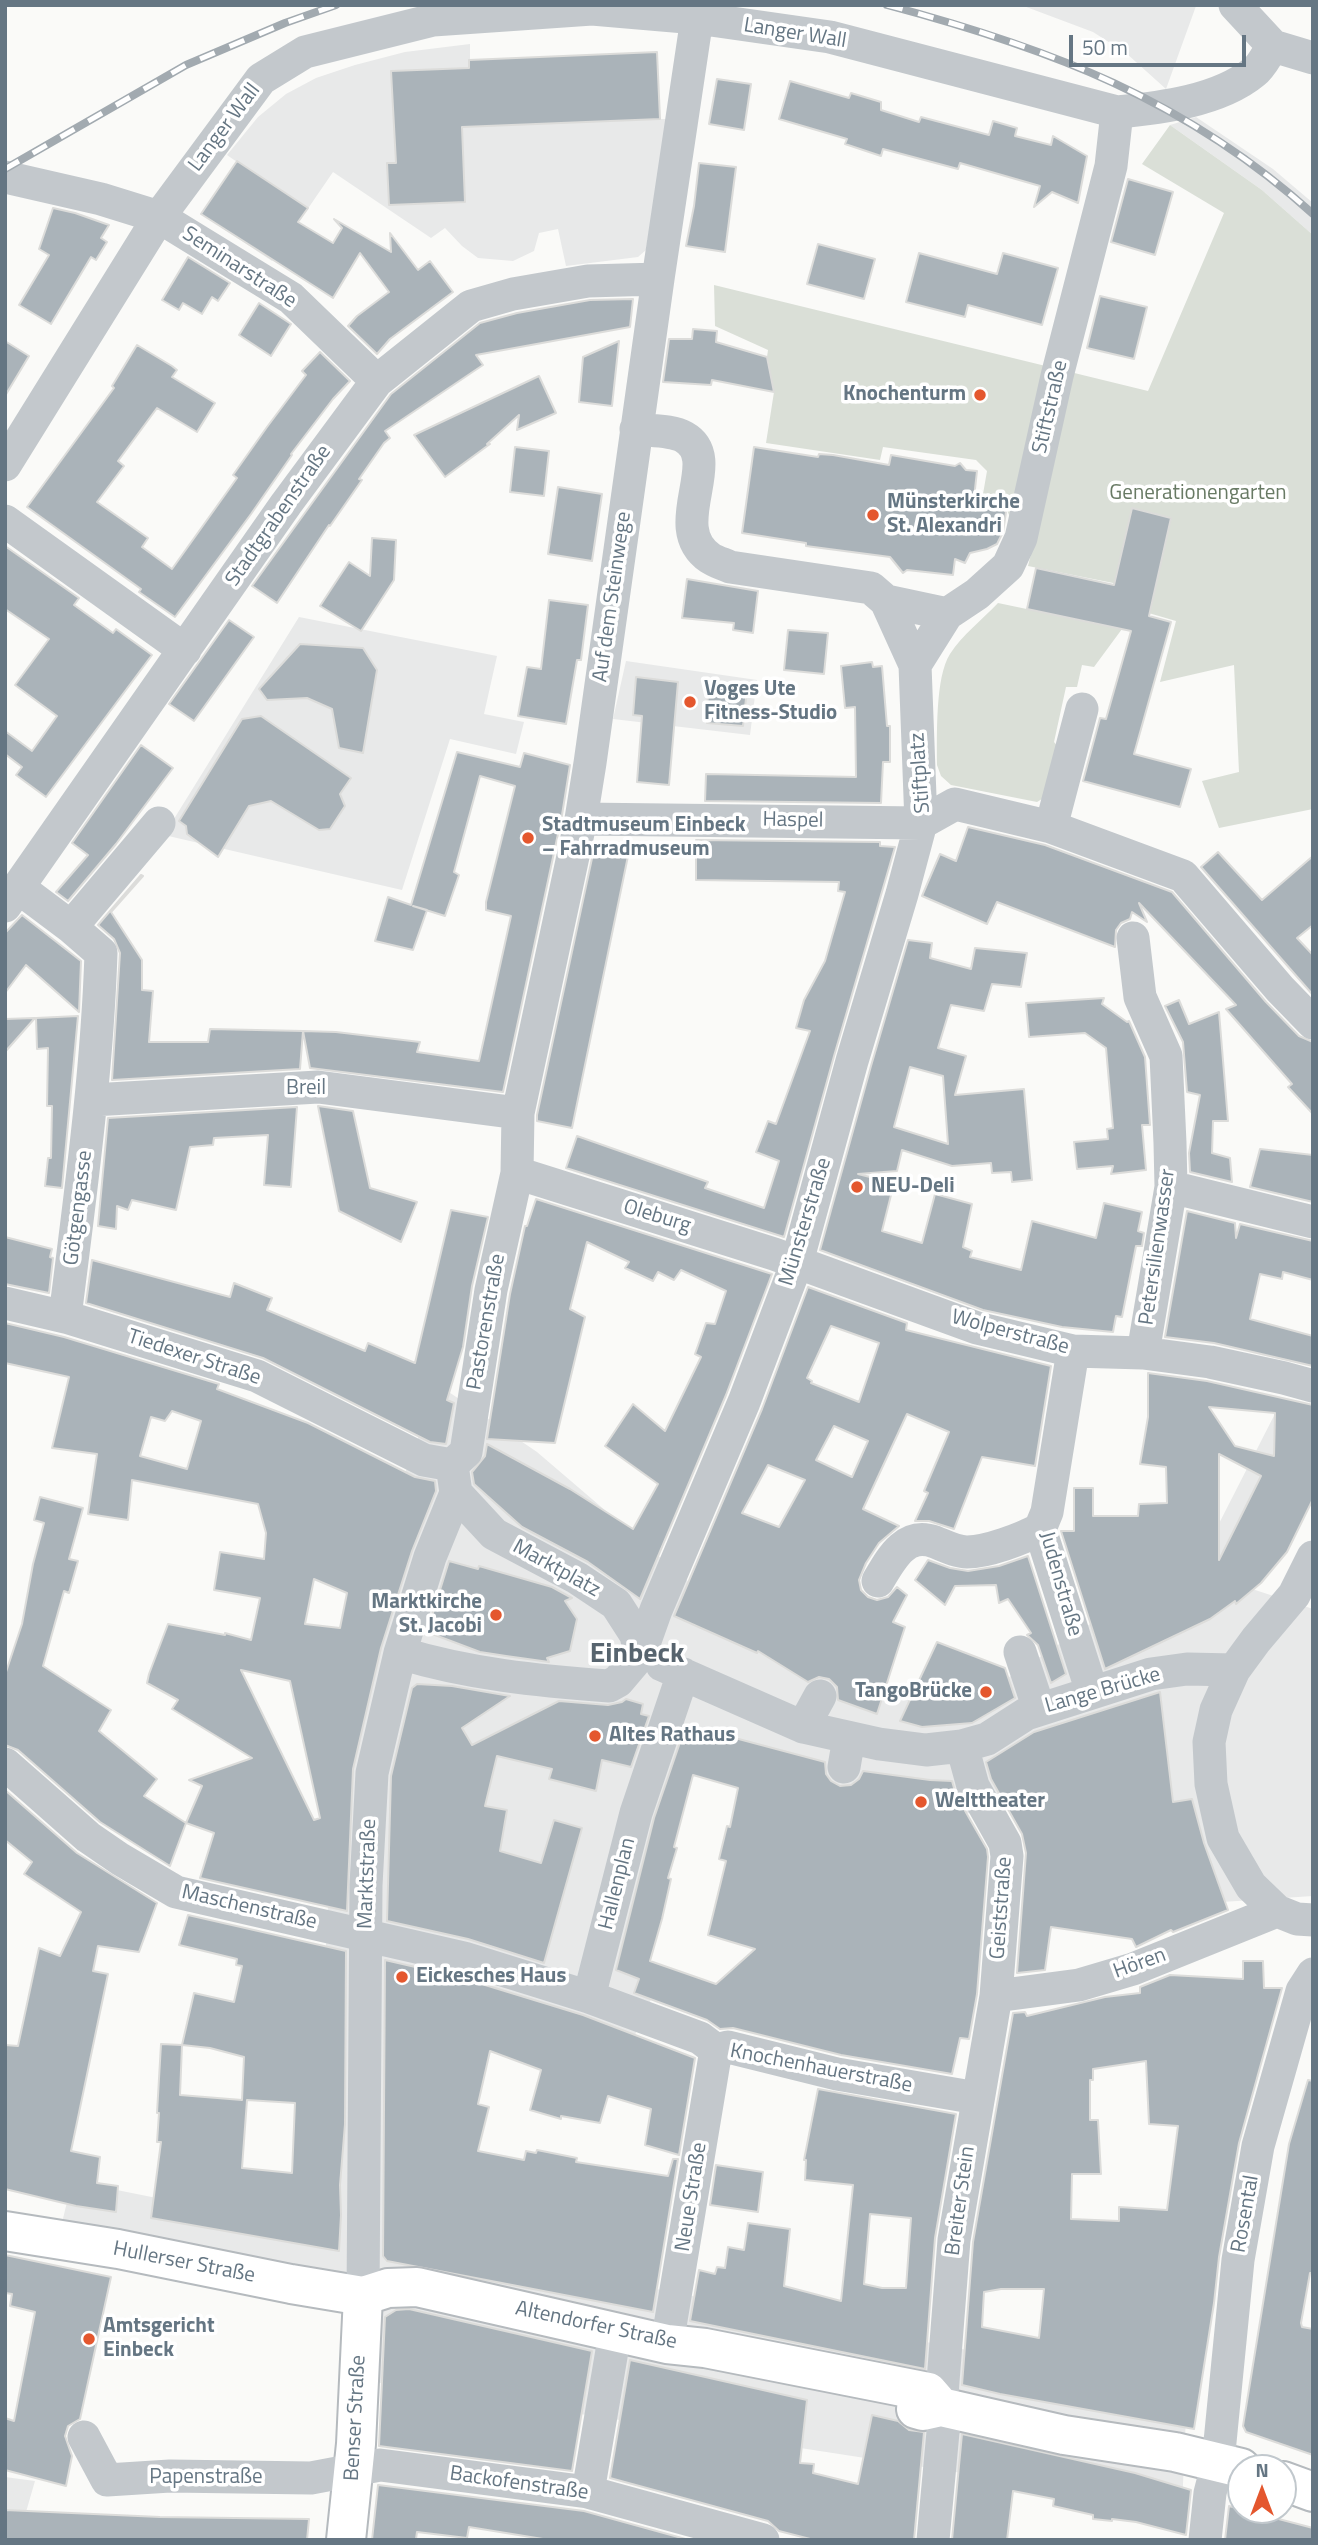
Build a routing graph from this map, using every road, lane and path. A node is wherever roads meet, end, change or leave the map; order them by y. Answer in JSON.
{"nodes":[{"id":1,"x":1235,"y":5,"type":"edge"},
{"id":2,"x":432,"y":13,"type":"edge"},
{"id":3,"x":697,"y":19,"type":"junction"},
{"id":4,"x":1273,"y":46,"type":"junction"},
{"id":5,"x":1313,"y":58,"type":"edge"},
{"id":6,"x":1117,"y":112,"type":"junction"},
{"id":7,"x":5,"y":177,"type":"edge"},
{"id":8,"x":159,"y":217,"type":"junction"},
{"id":9,"x":658,"y":279,"type":"junction"},
{"id":10,"x":377,"y":381,"type":"junction"},
{"id":11,"x":636,"y":429,"type":"junction"},
{"id":12,"x":5,"y":465,"type":"edge"},
{"id":13,"x":5,"y":521,"type":"edge"},
{"id":14,"x":886,"y":601,"type":"junction"},
{"id":15,"x":947,"y":614,"type":"junction"},
{"id":16,"x":185,"y":650,"type":"junction"},
{"id":17,"x":915,"y":665,"type":"junction"},
{"id":18,"x":1082,"y":709,"type":"dead end"},
{"id":19,"x":581,"y":819,"type":"junction"},
{"id":20,"x":921,"y":822,"type":"junction"},
{"id":21,"x":159,"y":823,"type":"dead end"},
{"id":22,"x":1051,"y":827,"type":"junction"},
{"id":23,"x":12,"y":897,"type":"edge"},
{"id":24,"x":71,"y":927,"type":"junction"},
{"id":25,"x":1133,"y":938,"type":"dead end"},
{"id":26,"x":1313,"y":1023,"type":"edge"},
{"id":27,"x":92,"y":1100,"type":"junction"},
{"id":28,"x":518,"y":1114,"type":"junction"},
{"id":29,"x":516,"y":1173,"type":"junction"},
{"id":30,"x":1171,"y":1187,"type":"junction"},
{"id":31,"x":1313,"y":1222,"type":"edge"},
{"id":32,"x":797,"y":1262,"type":"junction"},
{"id":33,"x":5,"y":1303,"type":"edge"},
{"id":34,"x":65,"y":1317,"type":"junction"},
{"id":35,"x":1073,"y":1351,"type":"junction"},
{"id":36,"x":1143,"y":1353,"type":"junction"},
{"id":37,"x":1313,"y":1386,"type":"edge"},
{"id":38,"x":454,"y":1479,"type":"junction"},
{"id":39,"x":1040,"y":1529,"type":"junction"},
{"id":40,"x":1313,"y":1557,"type":"edge"},
{"id":41,"x":878,"y":1581,"type":"dead end"},
{"id":42,"x":1303,"y":1598,"type":"edge"},
{"id":43,"x":1020,"y":1652,"type":"dead end"},
{"id":44,"x":400,"y":1653,"type":"junction"},
{"id":45,"x":640,"y":1655,"type":"junction"},
{"id":46,"x":1234,"y":1670,"type":"junction"},
{"id":47,"x":683,"y":1674,"type":"junction"},
{"id":48,"x":1092,"y":1692,"type":"junction"},
{"id":49,"x":820,"y":1696,"type":"dead end"},
{"id":50,"x":1028,"y":1714,"type":"junction"},
{"id":51,"x":803,"y":1727,"type":"junction"},
{"id":52,"x":962,"y":1746,"type":"junction"},
{"id":53,"x":5,"y":1764,"type":"edge"},
{"id":54,"x":1277,"y":1911,"type":"junction"},
{"id":55,"x":1313,"y":1920,"type":"edge"},
{"id":56,"x":366,"y":1935,"type":"junction"},
{"id":57,"x":1313,"y":1974,"type":"edge"},
{"id":58,"x":996,"y":1996,"type":"junction"},
{"id":59,"x":589,"y":1997,"type":"junction"},
{"id":60,"x":716,"y":2050,"type":"junction"},
{"id":61,"x":977,"y":2098,"type":"junction"},
{"id":62,"x":5,"y":2231,"type":"edge"},
{"id":63,"x":363,"y":2296,"type":"junction"},
{"id":64,"x":615,"y":2333,"type":"junction"},
{"id":65,"x":667,"y":2344,"type":"junction"},
{"id":66,"x":945,"y":2408,"type":"junction"},
{"id":67,"x":84,"y":2437,"type":"dead end"},
{"id":68,"x":1229,"y":2454,"type":"edge"},
{"id":69,"x":1227,"y":2465,"type":"edge"},
{"id":70,"x":1227,"y":2468,"type":"edge"},
{"id":71,"x":354,"y":2471,"type":"junction"},
{"id":72,"x":588,"y":2492,"type":"junction"},
{"id":73,"x":660,"y":2526,"type":"edge"},
{"id":74,"x":346,"y":2540,"type":"edge"},
{"id":75,"x":763,"y":2540,"type":"edge"},
{"id":76,"x":933,"y":2540,"type":"edge"},
{"id":77,"x":1205,"y":2540,"type":"edge"}],
"edges":[{"from":1,"to":4,"type":"street"},
{"from":2,"to":3,"type":"street","name":"Langer Wall"},
{"from":2,"to":8,"type":"street","name":"Langer Wall"},
{"from":3,"to":6,"type":"street","name":"Langer Wall"},
{"from":3,"to":9,"type":"street","name":"Auf dem Steinwege"},
{"from":4,"to":5,"type":"street"},
{"from":4,"to":6,"type":"street","name":"Langer Wall"},
{"from":6,"to":15,"type":"street","name":"Stiftstraße"},
{"from":7,"to":8,"type":"street"},
{"from":8,"to":10,"type":"street","name":"Seminarstraße"},
{"from":8,"to":12,"type":"street","name":"Langer Wall"},
{"from":9,"to":10,"type":"street","name":"Stadtgrabenstraße"},
{"from":9,"to":11,"type":"street","name":"Auf dem Steinwege"},
{"from":10,"to":16,"type":"street","name":"Stadtgrabenstraße"},
{"from":11,"to":14,"type":"street"},
{"from":11,"to":19,"type":"street","name":"Auf dem Steinwege"},
{"from":13,"to":16,"type":"street"},
{"from":14,"to":15,"type":"street"},
{"from":14,"to":17,"type":"street","name":"Stiftplatz"},
{"from":15,"to":17,"type":"street","name":"Stiftstraße"},
{"from":16,"to":23,"type":"street","name":"Stadtgrabenstraße"},
{"from":17,"to":20,"type":"street","name":"Stiftplatz"},
{"from":18,"to":22,"type":"street"},
{"from":19,"to":20,"type":"street","name":"Haspel"},
{"from":19,"to":28,"type":"street","name":"Auf dem Steinwege"},
{"from":20,"to":22,"type":"street","name":"Stiftplatz"},
{"from":20,"to":32,"type":"street","name":"Münsterstraße"},
{"from":21,"to":24,"type":"street"},
{"from":22,"to":26,"type":"street","name":"Stiftplatz"},
{"from":23,"to":24,"type":"street"},
{"from":24,"to":27,"type":"street","name":"Götgengasse"},
{"from":25,"to":30,"type":"street","name":"Petersilienwasser"},
{"from":27,"to":28,"type":"street","name":"Breil"},
{"from":27,"to":34,"type":"street","name":"Götgengasse"},
{"from":28,"to":29,"type":"street","name":"Auf dem Steinwege"},
{"from":29,"to":32,"type":"street","name":"Oleburg"},
{"from":29,"to":38,"type":"street","name":"Pastorenstraße"},
{"from":30,"to":31,"type":"street"},
{"from":30,"to":36,"type":"street","name":"Petersilienwasser"},
{"from":32,"to":35,"type":"street","name":"Wolperstraße"},
{"from":32,"to":45,"type":"street","name":"Münsterstraße"},
{"from":33,"to":34,"type":"street","name":"Tiedexer Straße"},
{"from":34,"to":38,"type":"street","name":"Tiedexer Straße"},
{"from":35,"to":36,"type":"street","name":"Wolperstraße"},
{"from":35,"to":39,"type":"street","name":"Judenstraße"},
{"from":36,"to":37,"type":"street","name":"Wolperstraße"},
{"from":38,"to":44,"type":"street","name":"Marktstraße"},
{"from":38,"to":45,"type":"street","name":"Marktplatz"},
{"from":39,"to":41,"type":"street"},
{"from":39,"to":48,"type":"street","name":"Judenstraße"},
{"from":40,"to":42,"type":"street"},
{"from":42,"to":46,"type":"street"},
{"from":43,"to":50,"type":"street"},
{"from":44,"to":45,"type":"street"},
{"from":44,"to":56,"type":"street","name":"Marktstraße"},
{"from":45,"to":47,"type":"street"},
{"from":46,"to":48,"type":"street","name":"Lange Brücke"},
{"from":46,"to":54,"type":"street"},
{"from":47,"to":51,"type":"street"},
{"from":47,"to":59,"type":"street","name":"Hallenplan"},
{"from":48,"to":50,"type":"street","name":"Lange Brücke"},
{"from":49,"to":51,"type":"street"},
{"from":50,"to":52,"type":"street"},
{"from":51,"to":52,"type":"street"},
{"from":52,"to":58,"type":"street","name":"Geiststraße"},
{"from":53,"to":56,"type":"street","name":"Maschenstraße"},
{"from":54,"to":55,"type":"street"},
{"from":54,"to":58,"type":"street","name":"Hören"},
{"from":56,"to":59,"type":"street"},
{"from":56,"to":63,"type":"street","name":"Marktstraße"},
{"from":57,"to":68,"type":"street","name":"Rosental"},
{"from":58,"to":61,"type":"street","name":"Breiter Stein"},
{"from":59,"to":60,"type":"street","name":"Knochenhauerstraße"},
{"from":60,"to":61,"type":"street","name":"Knochenhauerstraße"},
{"from":60,"to":65,"type":"street","name":"Neue Straße"},
{"from":61,"to":66,"type":"street","name":"Breiter Stein"},
{"from":62,"to":63,"type":"main road","name":"Hullerser Straße"},
{"from":63,"to":64,"type":"main road","name":"Altendorfer Straße"},
{"from":63,"to":71,"type":"main road","name":"Benser Straße"},
{"from":64,"to":65,"type":"main road","name":"Altendorfer Straße"},
{"from":64,"to":72,"type":"street"},
{"from":65,"to":66,"type":"main road","name":"Altendorfer Straße"},
{"from":66,"to":69,"type":"main road","name":"Altendorfer Straße"},
{"from":66,"to":76,"type":"street","name":"Breiter Stein"},
{"from":67,"to":71,"type":"street","name":"Papenstraße"},
{"from":70,"to":77,"type":"street","name":"Rosental"},
{"from":71,"to":72,"type":"street","name":"Backofenstraße"},
{"from":71,"to":74,"type":"main road","name":"Benser Straße"},
{"from":72,"to":73,"type":"street","name":"Backofenstraße"},
{"from":73,"to":75,"type":"street","name":"Backofenstraße"}]}
